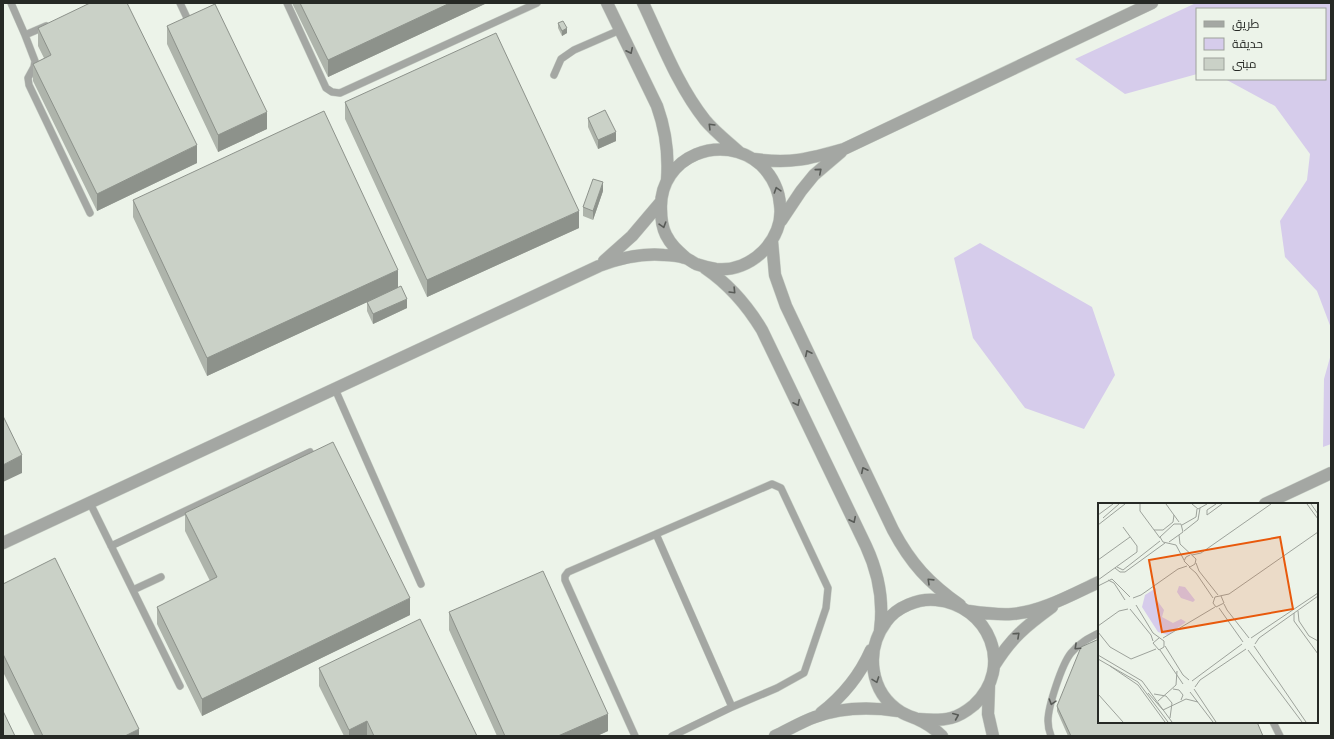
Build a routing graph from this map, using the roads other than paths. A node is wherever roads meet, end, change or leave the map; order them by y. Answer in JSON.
{"nodes":[{"id":1,"x":11,"y":3,"type":"edge"},
{"id":2,"x":180,"y":3,"type":"edge"},
{"id":3,"x":287,"y":3,"type":"edge"},
{"id":4,"x":537,"y":3,"type":"edge"},
{"id":5,"x":607,"y":3,"type":"edge"},
{"id":6,"x":643,"y":3,"type":"edge"},
{"id":7,"x":1152,"y":3,"type":"edge"},
{"id":8,"x":188,"y":20,"type":"edge"},
{"id":9,"x":53,"y":23,"type":"edge"},
{"id":10,"x":620,"y":30,"type":"junction"},
{"id":11,"x":25,"y":35,"type":"junction"},
{"id":12,"x":554,"y":75,"type":"dead end"},
{"id":13,"x":844,"y":149,"type":"junction"},
{"id":14,"x":740,"y":152,"type":"junction"},
{"id":15,"x":754,"y":159,"type":"junction"},
{"id":16,"x":667,"y":180,"type":"junction"},
{"id":17,"x":660,"y":203,"type":"junction"},
{"id":18,"x":90,"y":213,"type":"dead end"},
{"id":19,"x":779,"y":225,"type":"junction"},
{"id":20,"x":772,"y":241,"type":"junction"},
{"id":21,"x":686,"y":258,"type":"junction"},
{"id":22,"x":599,"y":266,"type":"junction"},
{"id":23,"x":703,"y":266,"type":"junction"},
{"id":24,"x":335,"y":389,"type":"junction"},
{"id":25,"x":310,"y":452,"type":"edge"},
{"id":26,"x":1331,"y":473,"type":"edge"},
{"id":27,"x":90,"y":503,"type":"junction"},
{"id":28,"x":1267,"y":503,"type":"edge"},
{"id":29,"x":656,"y":534,"type":"junction"},
{"id":30,"x":3,"y":543,"type":"edge"},
{"id":31,"x":111,"y":546,"type":"junction"},
{"id":32,"x":161,"y":576,"type":"dead end"},
{"id":33,"x":1098,"y":582,"type":"edge"},
{"id":34,"x":421,"y":584,"type":"dead end"},
{"id":35,"x":133,"y":590,"type":"junction"},
{"id":36,"x":1062,"y":599,"type":"junction"},
{"id":37,"x":964,"y":608,"type":"junction"},
{"id":38,"x":1098,"y":634,"type":"edge"},
{"id":39,"x":877,"y":636,"type":"junction"},
{"id":40,"x":994,"y":666,"type":"junction"},
{"id":41,"x":989,"y":684,"type":"junction"},
{"id":42,"x":180,"y":686,"type":"dead end"},
{"id":43,"x":732,"y":707,"type":"junction"},
{"id":44,"x":900,"y":711,"type":"junction"},
{"id":45,"x":815,"y":717,"type":"junction"},
{"id":46,"x":918,"y":719,"type":"junction"},
{"id":47,"x":1274,"y":723,"type":"edge"},
{"id":48,"x":635,"y":736,"type":"edge"},
{"id":49,"x":672,"y":736,"type":"edge"},
{"id":50,"x":775,"y":736,"type":"edge"},
{"id":51,"x":942,"y":736,"type":"edge"},
{"id":52,"x":992,"y":736,"type":"edge"},
{"id":53,"x":1051,"y":736,"type":"edge"},
{"id":54,"x":1280,"y":736,"type":"edge"}],
"edges":[{"from":1,"to":11,"type":"lane"},
{"from":2,"to":8,"type":"lane"},
{"from":3,"to":4,"type":"lane"},
{"from":5,"to":10,"type":"street"},
{"from":14,"to":6,"type":"street","one_way":true},
{"from":7,"to":13,"type":"street"},
{"from":9,"to":11,"type":"lane"},
{"from":10,"to":12,"type":"lane"},
{"from":10,"to":16,"type":"street","one_way":true},
{"from":11,"to":18,"type":"lane"},
{"from":13,"to":15,"type":"street"},
{"from":19,"to":13,"type":"street","one_way":true},
{"from":14,"to":15,"type":"street"},
{"from":14,"to":16,"type":"street"},
{"from":19,"to":15,"type":"street","one_way":true},
{"from":16,"to":17,"type":"street"},
{"from":17,"to":21,"type":"street","one_way":true},
{"from":17,"to":22,"type":"street"},
{"from":19,"to":20,"type":"street"},
{"from":20,"to":23,"type":"street"},
{"from":37,"to":20,"type":"street","one_way":true},
{"from":21,"to":22,"type":"street"},
{"from":21,"to":23,"type":"street"},
{"from":22,"to":24,"type":"street"},
{"from":23,"to":39,"type":"street","one_way":true},
{"from":24,"to":27,"type":"street"},
{"from":24,"to":34,"type":"lane"},
{"from":25,"to":31,"type":"lane"},
{"from":26,"to":28,"type":"street"},
{"from":27,"to":30,"type":"street"},
{"from":27,"to":31,"type":"lane"},
{"from":29,"to":43,"type":"lane"},
{"from":29,"to":43,"type":"lane"},
{"from":29,"to":48,"type":"lane"},
{"from":31,"to":35,"type":"lane"},
{"from":32,"to":35,"type":"lane"},
{"from":33,"to":36,"type":"street"},
{"from":35,"to":42,"type":"lane"},
{"from":36,"to":37,"type":"street"},
{"from":40,"to":36,"type":"street","one_way":true},
{"from":37,"to":39,"type":"street"},
{"from":37,"to":40,"type":"street"},
{"from":38,"to":53,"type":"lane","one_way":true},
{"from":39,"to":44,"type":"street","one_way":true},
{"from":39,"to":45,"type":"street"},
{"from":40,"to":41,"type":"street"},
{"from":46,"to":41,"type":"street","one_way":true},
{"from":41,"to":52,"type":"street"},
{"from":43,"to":49,"type":"lane"},
{"from":44,"to":45,"type":"street"},
{"from":44,"to":46,"type":"street"},
{"from":45,"to":50,"type":"street"},
{"from":46,"to":51,"type":"street"},
{"from":47,"to":54,"type":"lane"}]}
